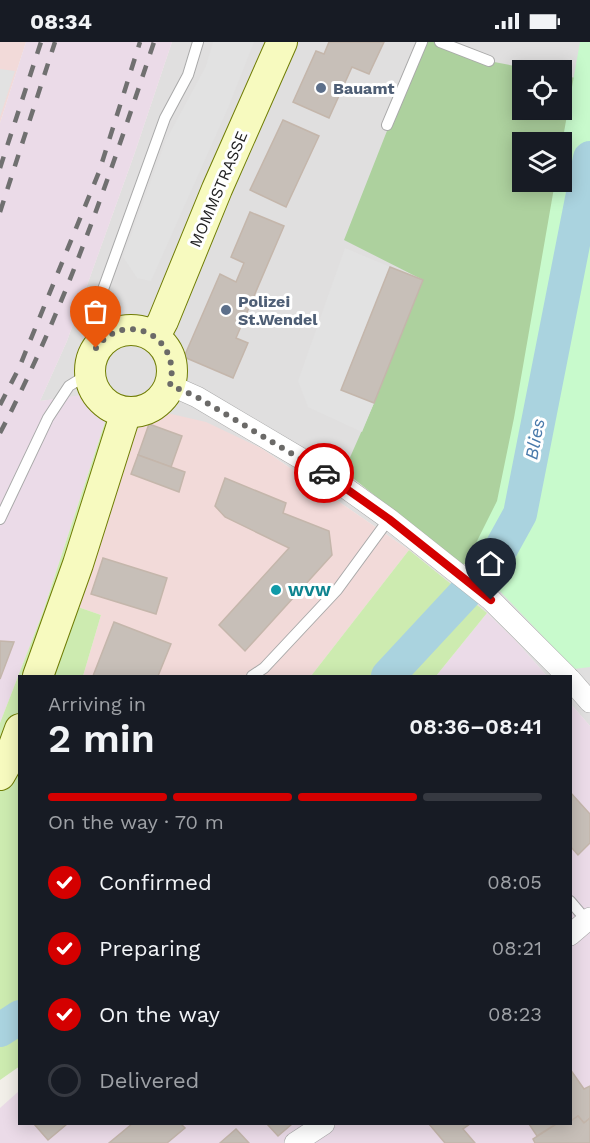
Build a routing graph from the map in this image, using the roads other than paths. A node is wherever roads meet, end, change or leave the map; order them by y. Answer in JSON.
{"nodes":[{"id":1,"x":198,"y":42,"type":"edge"},
{"id":2,"x":282,"y":42,"type":"edge"},
{"id":3,"x":422,"y":42,"type":"edge"},
{"id":4,"x":440,"y":42,"type":"edge"},
{"id":5,"x":489,"y":61,"type":"dead end"},
{"id":6,"x":387,"y":125,"type":"dead end"},
{"id":7,"x":113,"y":334,"type":"junction"},
{"id":8,"x":155,"y":336,"type":"junction"},
{"id":9,"x":90,"y":373,"type":"junction"},
{"id":10,"x":170,"y":385,"type":"junction"},
{"id":11,"x":126,"y":412,"type":"junction"},
{"id":12,"x":0,"y":519,"type":"edge"},
{"id":13,"x":389,"y":519,"type":"junction"},
{"id":14,"x":38,"y":675,"type":"edge"},
{"id":15,"x":254,"y":675,"type":"edge"},
{"id":16,"x":566,"y":675,"type":"edge"},
{"id":17,"x":572,"y":681,"type":"edge"},
{"id":18,"x":590,"y":702,"type":"edge"},
{"id":19,"x":18,"y":734,"type":"edge"},
{"id":20,"x":0,"y":775,"type":"edge"},
{"id":21,"x":572,"y":903,"type":"edge"},
{"id":22,"x":588,"y":919,"type":"edge"},
{"id":23,"x":572,"y":933,"type":"edge"},
{"id":24,"x":322,"y":1125,"type":"edge"},
{"id":25,"x":295,"y":1143,"type":"edge"}],
"edges":[{"from":1,"to":7,"type":"lane"},
{"from":2,"to":8,"type":"main road","name":"MOMMSTRASSE"},
{"from":3,"to":6,"type":"lane"},
{"from":4,"to":5,"type":"lane"},
{"from":7,"to":8,"type":"main road"},
{"from":7,"to":9,"type":"main road"},
{"from":8,"to":10,"type":"main road"},
{"from":9,"to":11,"type":"main road"},
{"from":9,"to":12,"type":"lane"},
{"from":10,"to":11,"type":"main road"},
{"from":10,"to":13,"type":"street"},
{"from":11,"to":14,"type":"main road"},
{"from":13,"to":15,"type":"lane"},
{"from":13,"to":16,"type":"street"},
{"from":17,"to":18,"type":"street"},
{"from":19,"to":20,"type":"main road"},
{"from":21,"to":22,"type":"lane"},
{"from":22,"to":23,"type":"street"},
{"from":24,"to":25,"type":"street"}]}
